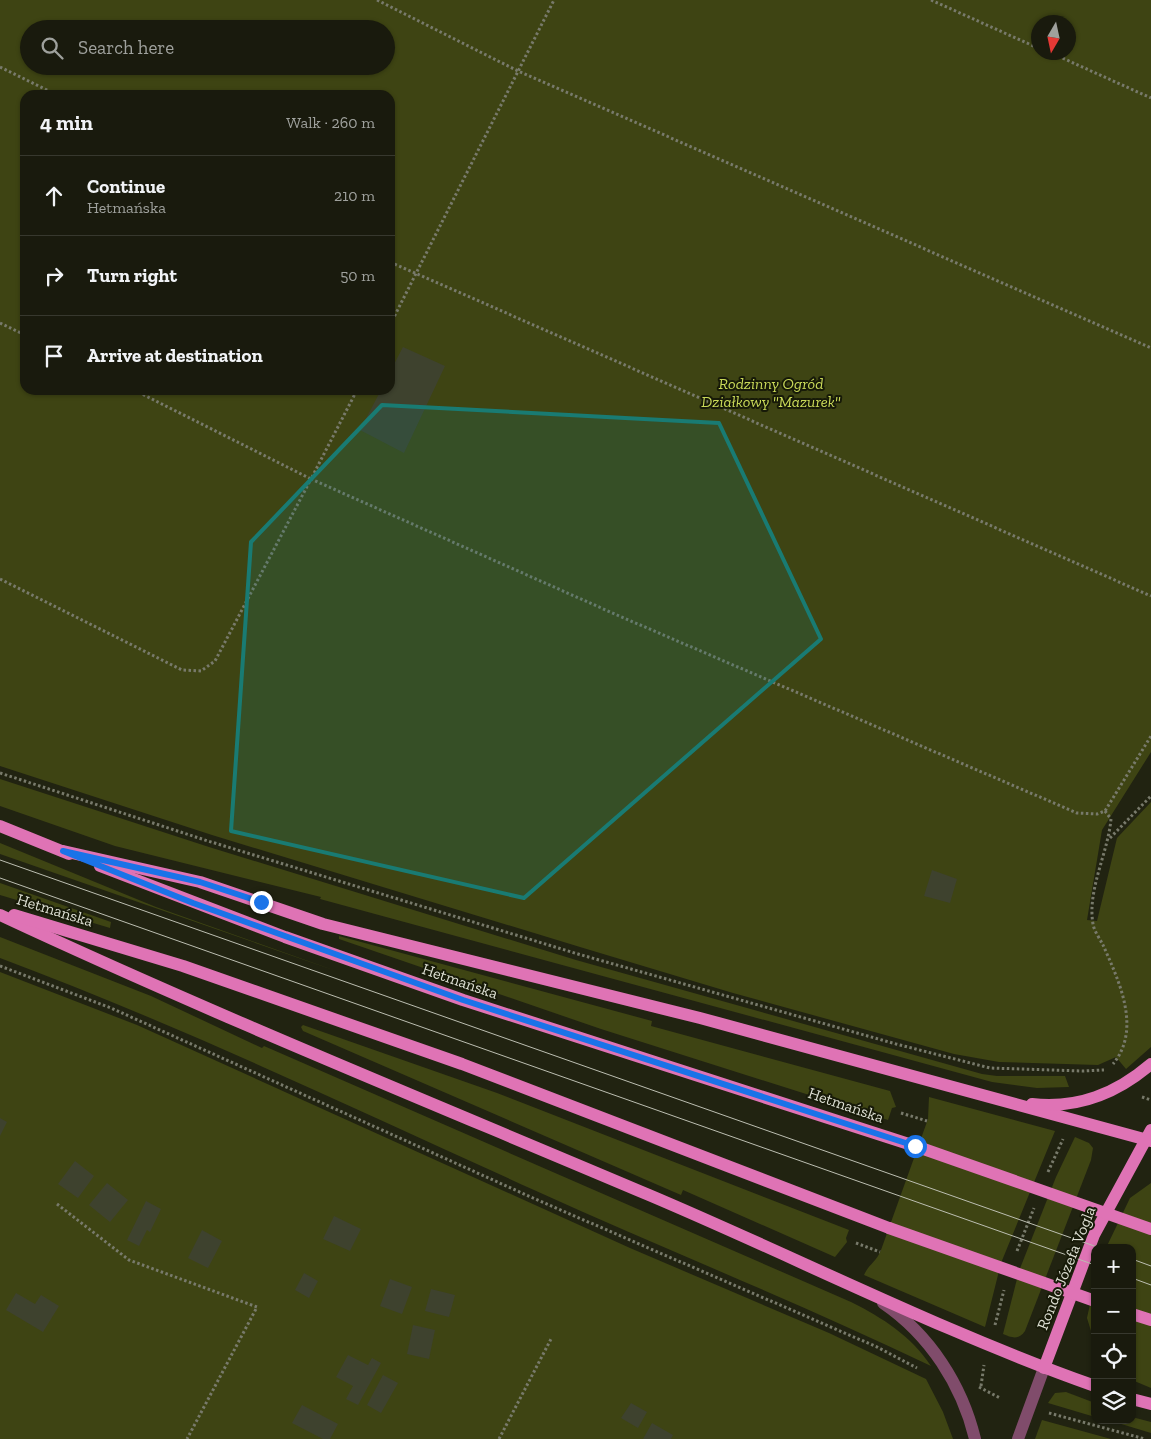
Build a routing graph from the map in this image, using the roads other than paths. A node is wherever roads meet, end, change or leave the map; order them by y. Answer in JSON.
{"nodes":[{"id":1,"x":0,"y":826,"type":"edge"},
{"id":2,"x":63,"y":851,"type":"junction"},
{"id":3,"x":0,"y":910,"type":"edge"},
{"id":4,"x":0,"y":915,"type":"edge"},
{"id":5,"x":1151,"y":1064,"type":"edge"},
{"id":6,"x":1000,"y":1101,"type":"junction"},
{"id":7,"x":1149,"y":1137,"type":"edge"},
{"id":8,"x":1151,"y":1229,"type":"edge"},
{"id":9,"x":871,"y":1295,"type":"junction"},
{"id":10,"x":1091,"y":1300,"type":"edge"},
{"id":11,"x":1136,"y":1315,"type":"edge"},
{"id":12,"x":1151,"y":1320,"type":"edge"},
{"id":13,"x":1044,"y":1368,"type":"junction"},
{"id":14,"x":1091,"y":1385,"type":"edge"},
{"id":15,"x":1136,"y":1400,"type":"edge"},
{"id":16,"x":1151,"y":1404,"type":"edge"},
{"id":17,"x":976,"y":1439,"type":"edge"},
{"id":18,"x":1018,"y":1439,"type":"edge"}],
"edges":[{"from":1,"to":2,"type":"main road","name":"Hetmańska"},
{"from":2,"to":6,"type":"main road"},
{"from":2,"to":8,"type":"main road","name":"Hetmańska","bridge":true},
{"from":3,"to":10,"type":"main road","name":"Hetmańska","bridge":true},
{"from":4,"to":9,"type":"main road"},
{"from":5,"to":6,"type":"main road"},
{"from":6,"to":7,"type":"main road"},
{"from":7,"to":13,"type":"main road","name":"Rondo Józefa Vogla"},
{"from":9,"to":13,"type":"main road"},
{"from":9,"to":17,"type":"street"},
{"from":11,"to":12,"type":"main road"},
{"from":13,"to":14,"type":"main road"},
{"from":13,"to":18,"type":"street"},
{"from":15,"to":16,"type":"main road"}]}
